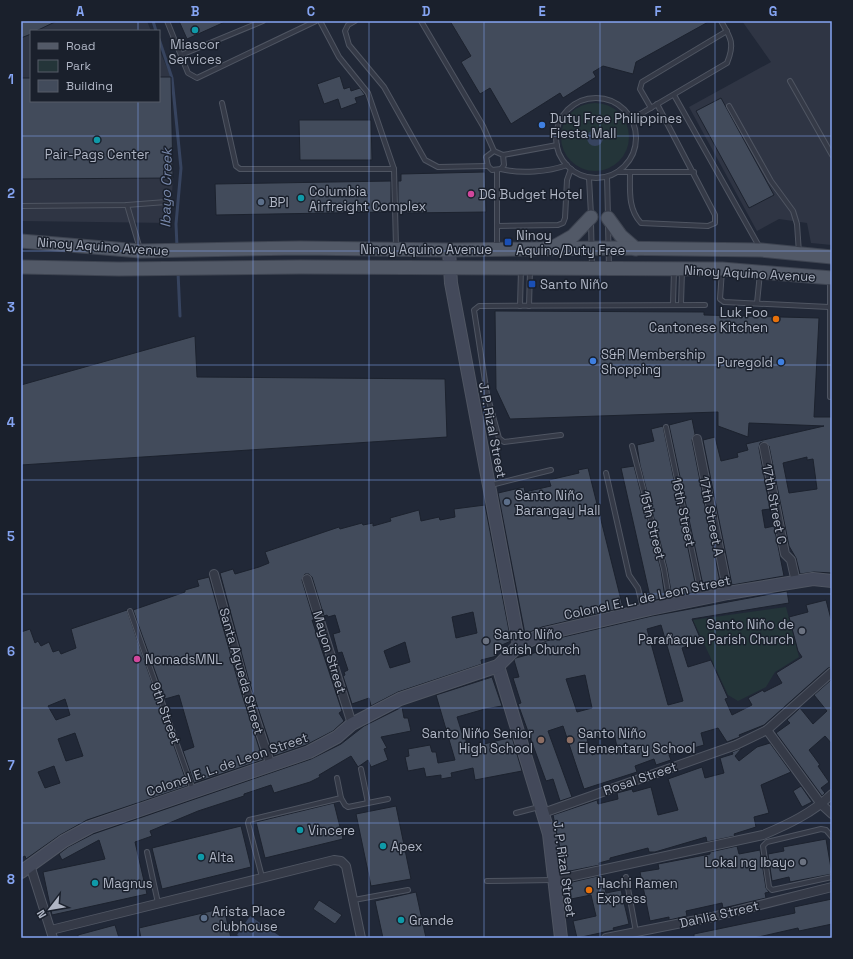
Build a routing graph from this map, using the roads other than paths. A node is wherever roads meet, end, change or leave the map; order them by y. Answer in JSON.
{"nodes":[{"id":1,"x":167,"y":21,"type":"edge"},
{"id":2,"x":262,"y":21,"type":"edge"},
{"id":3,"x":316,"y":21,"type":"edge"},
{"id":4,"x":320,"y":21,"type":"edge"},
{"id":5,"x":355,"y":21,"type":"edge"},
{"id":6,"x":421,"y":21,"type":"edge"},
{"id":7,"x":721,"y":21,"type":"edge"},
{"id":8,"x":727,"y":31,"type":"junction"},
{"id":9,"x":181,"y":56,"type":"junction"},
{"id":10,"x":790,"y":81,"type":"dead end"},
{"id":11,"x":674,"y":95,"type":"junction"},
{"id":12,"x":222,"y":103,"type":"dead end"},
{"id":13,"x":657,"y":104,"type":"junction"},
{"id":14,"x":729,"y":106,"type":"dead end"},
{"id":15,"x":651,"y":108,"type":"junction"},
{"id":16,"x":632,"y":119,"type":"junction"},
{"id":17,"x":557,"y":145,"type":"junction"},
{"id":18,"x":494,"y":151,"type":"junction"},
{"id":19,"x":503,"y":155,"type":"junction"},
{"id":20,"x":832,"y":155,"type":"edge"},
{"id":21,"x":567,"y":165,"type":"junction"},
{"id":22,"x":488,"y":166,"type":"junction"},
{"id":23,"x":394,"y":169,"type":"junction"},
{"id":24,"x":571,"y":169,"type":"junction"},
{"id":25,"x":499,"y":170,"type":"junction"},
{"id":26,"x":618,"y":172,"type":"junction"},
{"id":27,"x":630,"y":172,"type":"junction"},
{"id":28,"x":694,"y":172,"type":"junction"},
{"id":29,"x":607,"y":177,"type":"junction"},
{"id":30,"x":589,"y":178,"type":"junction"},
{"id":31,"x":166,"y":202,"type":"dead end"},
{"id":32,"x":127,"y":205,"type":"junction"},
{"id":33,"x":21,"y":206,"type":"edge"},
{"id":34,"x":591,"y":217,"type":"junction"},
{"id":35,"x":608,"y":218,"type":"junction"},
{"id":36,"x":497,"y":226,"type":"junction"},
{"id":37,"x":21,"y":241,"type":"edge"},
{"id":38,"x":592,"y":248,"type":"junction"},
{"id":39,"x":609,"y":248,"type":"junction"},
{"id":40,"x":551,"y":249,"type":"junction"},
{"id":41,"x":636,"y":249,"type":"junction"},
{"id":42,"x":396,"y":250,"type":"junction"},
{"id":43,"x":449,"y":250,"type":"junction"},
{"id":44,"x":497,"y":250,"type":"junction"},
{"id":45,"x":761,"y":250,"type":"junction"},
{"id":46,"x":140,"y":251,"type":"junction"},
{"id":47,"x":799,"y":254,"type":"junction"},
{"id":48,"x":832,"y":257,"type":"edge"},
{"id":49,"x":21,"y":267,"type":"edge"},
{"id":50,"x":449,"y":268,"type":"junction"},
{"id":51,"x":526,"y":269,"type":"junction"},
{"id":52,"x":592,"y":269,"type":"junction"},
{"id":53,"x":609,"y":269,"type":"junction"},
{"id":54,"x":722,"y":269,"type":"junction"},
{"id":55,"x":678,"y":270,"type":"junction"},
{"id":56,"x":760,"y":271,"type":"junction"},
{"id":57,"x":831,"y":278,"type":"edge"},
{"id":58,"x":757,"y":303,"type":"junction"},
{"id":59,"x":673,"y":304,"type":"junction"},
{"id":60,"x":681,"y":304,"type":"junction"},
{"id":61,"x":705,"y":305,"type":"dead end"},
{"id":62,"x":520,"y":306,"type":"junction"},
{"id":63,"x":529,"y":306,"type":"junction"},
{"id":64,"x":829,"y":307,"type":"junction"},
{"id":65,"x":830,"y":397,"type":"dead end"},
{"id":66,"x":666,"y":427,"type":"dead end"},
{"id":67,"x":561,"y":435,"type":"dead end"},
{"id":68,"x":697,"y":439,"type":"dead end"},
{"id":69,"x":632,"y":446,"type":"dead end"},
{"id":70,"x":764,"y":447,"type":"dead end"},
{"id":71,"x":551,"y":470,"type":"dead end"},
{"id":72,"x":606,"y":473,"type":"dead end"},
{"id":73,"x":489,"y":486,"type":"junction"},
{"id":74,"x":214,"y":574,"type":"dead end"},
{"id":75,"x":307,"y":579,"type":"dead end"},
{"id":76,"x":832,"y":581,"type":"edge"},
{"id":77,"x":796,"y":582,"type":"junction"},
{"id":78,"x":728,"y":593,"type":"junction"},
{"id":79,"x":702,"y":598,"type":"junction"},
{"id":80,"x":670,"y":605,"type":"junction"},
{"id":81,"x":644,"y":610,"type":"junction"},
{"id":82,"x":130,"y":611,"type":"dead end"},
{"id":83,"x":519,"y":644,"type":"junction"},
{"id":84,"x":498,"y":666,"type":"junction"},
{"id":85,"x":832,"y":672,"type":"edge"},
{"id":86,"x":352,"y":724,"type":"junction"},
{"id":87,"x":767,"y":730,"type":"junction"},
{"id":88,"x":271,"y":766,"type":"junction"},
{"id":89,"x":361,"y":769,"type":"dead end"},
{"id":90,"x":337,"y":778,"type":"dead end"},
{"id":91,"x":194,"y":792,"type":"junction"},
{"id":92,"x":832,"y":794,"type":"edge"},
{"id":93,"x":341,"y":798,"type":"junction"},
{"id":94,"x":388,"y":799,"type":"dead end"},
{"id":95,"x":368,"y":803,"type":"junction"},
{"id":96,"x":821,"y":804,"type":"junction"},
{"id":97,"x":542,"y":810,"type":"junction"},
{"id":98,"x":516,"y":813,"type":"dead end"},
{"id":99,"x":832,"y":814,"type":"edge"},
{"id":100,"x":832,"y":837,"type":"edge"},
{"id":101,"x":147,"y":852,"type":"dead end"},
{"id":102,"x":26,"y":869,"type":"edge"},
{"id":103,"x":262,"y":877,"type":"junction"},
{"id":104,"x":626,"y":877,"type":"dead end"},
{"id":105,"x":832,"y":877,"type":"edge"},
{"id":106,"x":555,"y":880,"type":"junction"},
{"id":107,"x":487,"y":881,"type":"dead end"},
{"id":108,"x":832,"y":887,"type":"edge"},
{"id":109,"x":408,"y":890,"type":"dead end"},
{"id":110,"x":354,"y":900,"type":"junction"},
{"id":111,"x":158,"y":903,"type":"junction"},
{"id":112,"x":636,"y":932,"type":"junction"},
{"id":113,"x":52,"y":934,"type":"edge"},
{"id":114,"x":361,"y":938,"type":"edge"},
{"id":115,"x":560,"y":938,"type":"edge"},
{"id":116,"x":606,"y":938,"type":"edge"}],
"edges":[{"from":1,"to":9,"type":"lane"},
{"from":2,"to":9,"type":"lane"},
{"from":3,"to":9,"type":"lane"},
{"from":4,"to":23,"type":"lane"},
{"from":5,"to":22,"type":"lane"},
{"from":6,"to":18,"type":"lane"},
{"from":7,"to":8,"type":"lane"},
{"from":8,"to":11,"type":"lane"},
{"from":8,"to":15,"type":"lane"},
{"from":10,"to":20,"type":"lane"},
{"from":11,"to":13,"type":"lane"},
{"from":11,"to":45,"type":"lane"},
{"from":12,"to":23,"type":"lane"},
{"from":13,"to":15,"type":"lane"},
{"from":13,"to":28,"type":"lane"},
{"from":14,"to":47,"type":"lane"},
{"from":15,"to":16,"type":"lane"},
{"from":16,"to":17,"type":"lane"},
{"from":16,"to":26,"type":"lane"},
{"from":17,"to":19,"type":"lane"},
{"from":17,"to":21,"type":"lane"},
{"from":18,"to":19,"type":"lane"},
{"from":18,"to":22,"type":"lane"},
{"from":19,"to":25,"type":"lane"},
{"from":21,"to":24,"type":"lane"},
{"from":21,"to":25,"type":"lane"},
{"from":22,"to":25,"type":"lane"},
{"from":23,"to":42,"type":"lane"},
{"from":24,"to":30,"type":"lane"},
{"from":24,"to":36,"type":"lane"},
{"from":25,"to":36,"type":"lane"},
{"from":26,"to":27,"type":"lane"},
{"from":26,"to":29,"type":"lane"},
{"from":27,"to":28,"type":"lane"},
{"from":27,"to":28,"type":"lane"},
{"from":29,"to":30,"type":"lane"},
{"from":29,"to":35,"type":"lane"},
{"from":30,"to":34,"type":"lane"},
{"from":31,"to":32,"type":"lane"},
{"from":32,"to":33,"type":"lane"},
{"from":32,"to":46,"type":"lane"},
{"from":34,"to":38,"type":"lane"},
{"from":34,"to":40,"type":"main road"},
{"from":35,"to":39,"type":"lane"},
{"from":35,"to":41,"type":"main road"},
{"from":36,"to":44,"type":"lane"},
{"from":37,"to":46,"type":"main road","name":"Ninoy Aquino Avenue"},
{"from":38,"to":39,"type":"main road","name":"Ninoy Aquino Avenue"},
{"from":38,"to":40,"type":"main road","name":"Ninoy Aquino Avenue"},
{"from":38,"to":52,"type":"lane"},
{"from":39,"to":41,"type":"main road","name":"Ninoy Aquino Avenue"},
{"from":39,"to":53,"type":"lane"},
{"from":40,"to":44,"type":"main road","name":"Ninoy Aquino Avenue"},
{"from":41,"to":45,"type":"main road","name":"Ninoy Aquino Avenue"},
{"from":42,"to":43,"type":"main road","name":"Ninoy Aquino Avenue"},
{"from":42,"to":46,"type":"main road","name":"Ninoy Aquino Avenue"},
{"from":43,"to":44,"type":"main road","name":"Ninoy Aquino Avenue"},
{"from":43,"to":50,"type":"street","name":"J. P. Rizal Street"},
{"from":45,"to":47,"type":"main road","name":"Ninoy Aquino Avenue"},
{"from":47,"to":48,"type":"main road","name":"Ninoy Aquino Avenue"},
{"from":49,"to":50,"type":"main road","name":"Ninoy Aquino Avenue"},
{"from":50,"to":51,"type":"main road","name":"Ninoy Aquino Avenue"},
{"from":50,"to":73,"type":"street","name":"J. P. Rizal Street"},
{"from":51,"to":52,"type":"main road","name":"Ninoy Aquino Avenue"},
{"from":51,"to":62,"type":"lane"},
{"from":51,"to":63,"type":"lane"},
{"from":52,"to":53,"type":"main road","name":"Ninoy Aquino Avenue"},
{"from":53,"to":55,"type":"main road","name":"Ninoy Aquino Avenue"},
{"from":54,"to":55,"type":"main road","name":"Ninoy Aquino Avenue"},
{"from":54,"to":56,"type":"main road","name":"Ninoy Aquino Avenue"},
{"from":54,"to":58,"type":"lane"},
{"from":55,"to":59,"type":"lane"},
{"from":55,"to":60,"type":"lane"},
{"from":56,"to":57,"type":"main road","name":"Ninoy Aquino Avenue"},
{"from":56,"to":58,"type":"lane"},
{"from":57,"to":64,"type":"lane"},
{"from":58,"to":64,"type":"lane"},
{"from":59,"to":60,"type":"lane"},
{"from":59,"to":63,"type":"lane"},
{"from":60,"to":61,"type":"lane"},
{"from":62,"to":63,"type":"lane"},
{"from":62,"to":67,"type":"lane"},
{"from":64,"to":65,"type":"lane"},
{"from":66,"to":79,"type":"lane","name":"16th Street"},
{"from":68,"to":78,"type":"street","name":"17th Street A"},
{"from":69,"to":80,"type":"lane","name":"15th Street"},
{"from":70,"to":77,"type":"street","name":"17th Street C"},
{"from":71,"to":73,"type":"lane"},
{"from":72,"to":81,"type":"lane"},
{"from":73,"to":83,"type":"street","name":"J. P. Rizal Street"},
{"from":74,"to":88,"type":"street","name":"Santa Agueda Street"},
{"from":75,"to":86,"type":"street","name":"Mayon Street"},
{"from":76,"to":77,"type":"street","name":"Colonel E. L. de Leon Street"},
{"from":77,"to":78,"type":"street","name":"Colonel E. L. de Leon Street"},
{"from":78,"to":79,"type":"street","name":"Colonel E. L. de Leon Street"},
{"from":79,"to":80,"type":"street","name":"Colonel E. L. de Leon Street"},
{"from":80,"to":81,"type":"street","name":"Colonel E. L. de Leon Street"},
{"from":81,"to":83,"type":"street","name":"Colonel E. L. de Leon Street"},
{"from":82,"to":91,"type":"lane","name":"9th Street"},
{"from":83,"to":84,"type":"street","name":"Colonel E. L. de Leon Street"},
{"from":84,"to":86,"type":"street","name":"Colonel E. L. de Leon Street"},
{"from":84,"to":97,"type":"street","name":"J. P. Rizal Street"},
{"from":85,"to":87,"type":"street","name":"Rosal Street"},
{"from":86,"to":88,"type":"street","name":"Colonel E. L. de Leon Street"},
{"from":87,"to":96,"type":"street"},
{"from":87,"to":97,"type":"street","name":"Rosal Street"},
{"from":88,"to":91,"type":"street","name":"Colonel E. L. de Leon Street"},
{"from":89,"to":95,"type":"lane"},
{"from":90,"to":93,"type":"lane"},
{"from":91,"to":102,"type":"street","name":"Colonel E. L. de Leon Street"},
{"from":92,"to":96,"type":"street"},
{"from":93,"to":95,"type":"lane"},
{"from":93,"to":103,"type":"lane"},
{"from":94,"to":95,"type":"lane"},
{"from":96,"to":99,"type":"street"},
{"from":96,"to":106,"type":"street"},
{"from":97,"to":98,"type":"lane"},
{"from":97,"to":106,"type":"street","name":"J. P. Rizal Street"},
{"from":100,"to":105,"type":"lane"},
{"from":101,"to":111,"type":"lane"},
{"from":102,"to":113,"type":"street"},
{"from":103,"to":110,"type":"street"},
{"from":103,"to":111,"type":"street"},
{"from":104,"to":112,"type":"lane"},
{"from":106,"to":107,"type":"lane"},
{"from":106,"to":115,"type":"street","name":"J. P. Rizal Street"},
{"from":108,"to":112,"type":"street","name":"Dahlia Street"},
{"from":109,"to":110,"type":"lane"},
{"from":110,"to":114,"type":"street"},
{"from":111,"to":113,"type":"street"},
{"from":112,"to":116,"type":"street","name":"Dahlia Street"}]}
